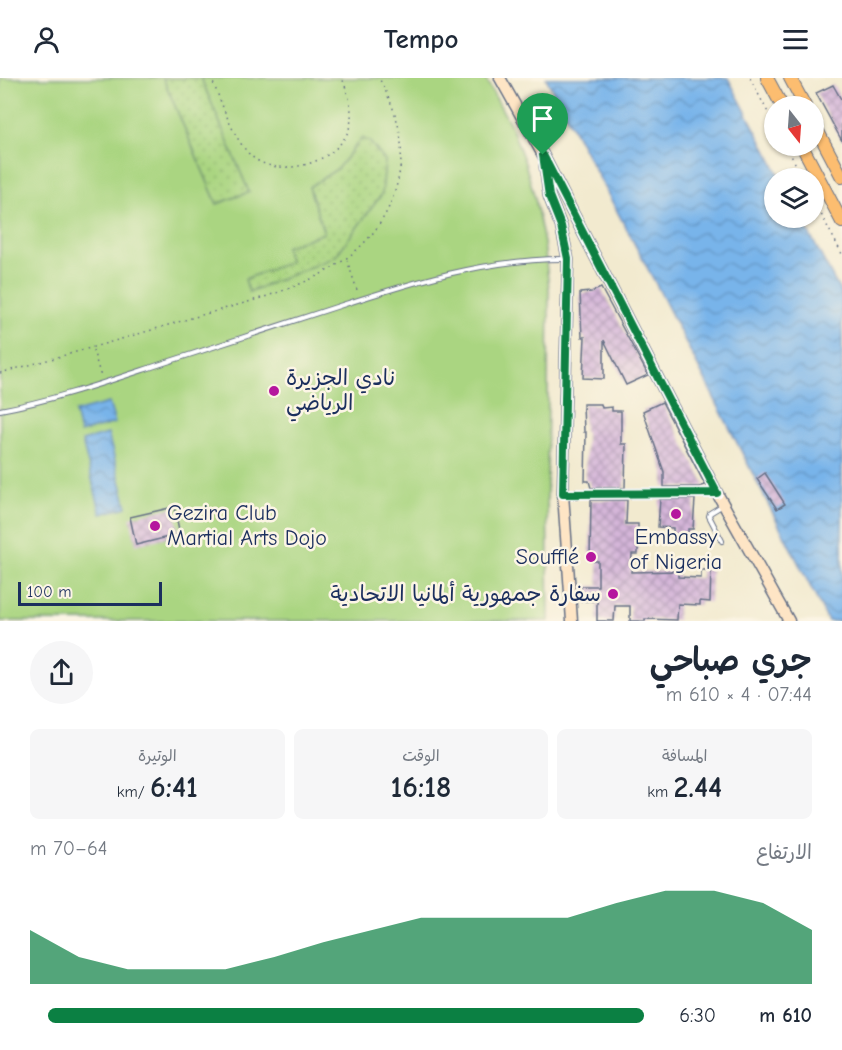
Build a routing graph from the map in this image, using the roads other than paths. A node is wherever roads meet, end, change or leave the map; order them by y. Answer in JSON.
{"nodes":[{"id":1,"x":501,"y":78,"type":"edge"},
{"id":2,"x":767,"y":78,"type":"edge"},
{"id":3,"x":789,"y":78,"type":"edge"},
{"id":4,"x":777,"y":96,"type":"edge"},
{"id":5,"x":799,"y":96,"type":"edge"},
{"id":6,"x":824,"y":143,"type":"edge"},
{"id":7,"x":543,"y":155,"type":"junction"},
{"id":8,"x":807,"y":156,"type":"edge"},
{"id":9,"x":842,"y":177,"type":"edge"},
{"id":10,"x":842,"y":222,"type":"edge"},
{"id":11,"x":568,"y":259,"type":"junction"},
{"id":12,"x":0,"y":410,"type":"edge"},
{"id":13,"x":717,"y":493,"type":"junction"},
{"id":14,"x":563,"y":494,"type":"junction"},
{"id":15,"x":724,"y":505,"type":"junction"},
{"id":16,"x":722,"y":541,"type":"dead end"},
{"id":17,"x":572,"y":621,"type":"edge"},
{"id":18,"x":789,"y":621,"type":"edge"}],
"edges":[{"from":1,"to":7,"type":"street"},
{"from":2,"to":4,"type":"main road"},
{"from":3,"to":5,"type":"main road"},
{"from":6,"to":9,"type":"main road"},
{"from":7,"to":11,"type":"street"},
{"from":7,"to":13,"type":"street"},
{"from":8,"to":10,"type":"main road"},
{"from":11,"to":12,"type":"lane"},
{"from":11,"to":14,"type":"street"},
{"from":13,"to":14,"type":"street"},
{"from":13,"to":15,"type":"street"},
{"from":14,"to":17,"type":"street"},
{"from":15,"to":16,"type":"lane"},
{"from":15,"to":18,"type":"street"}]}
